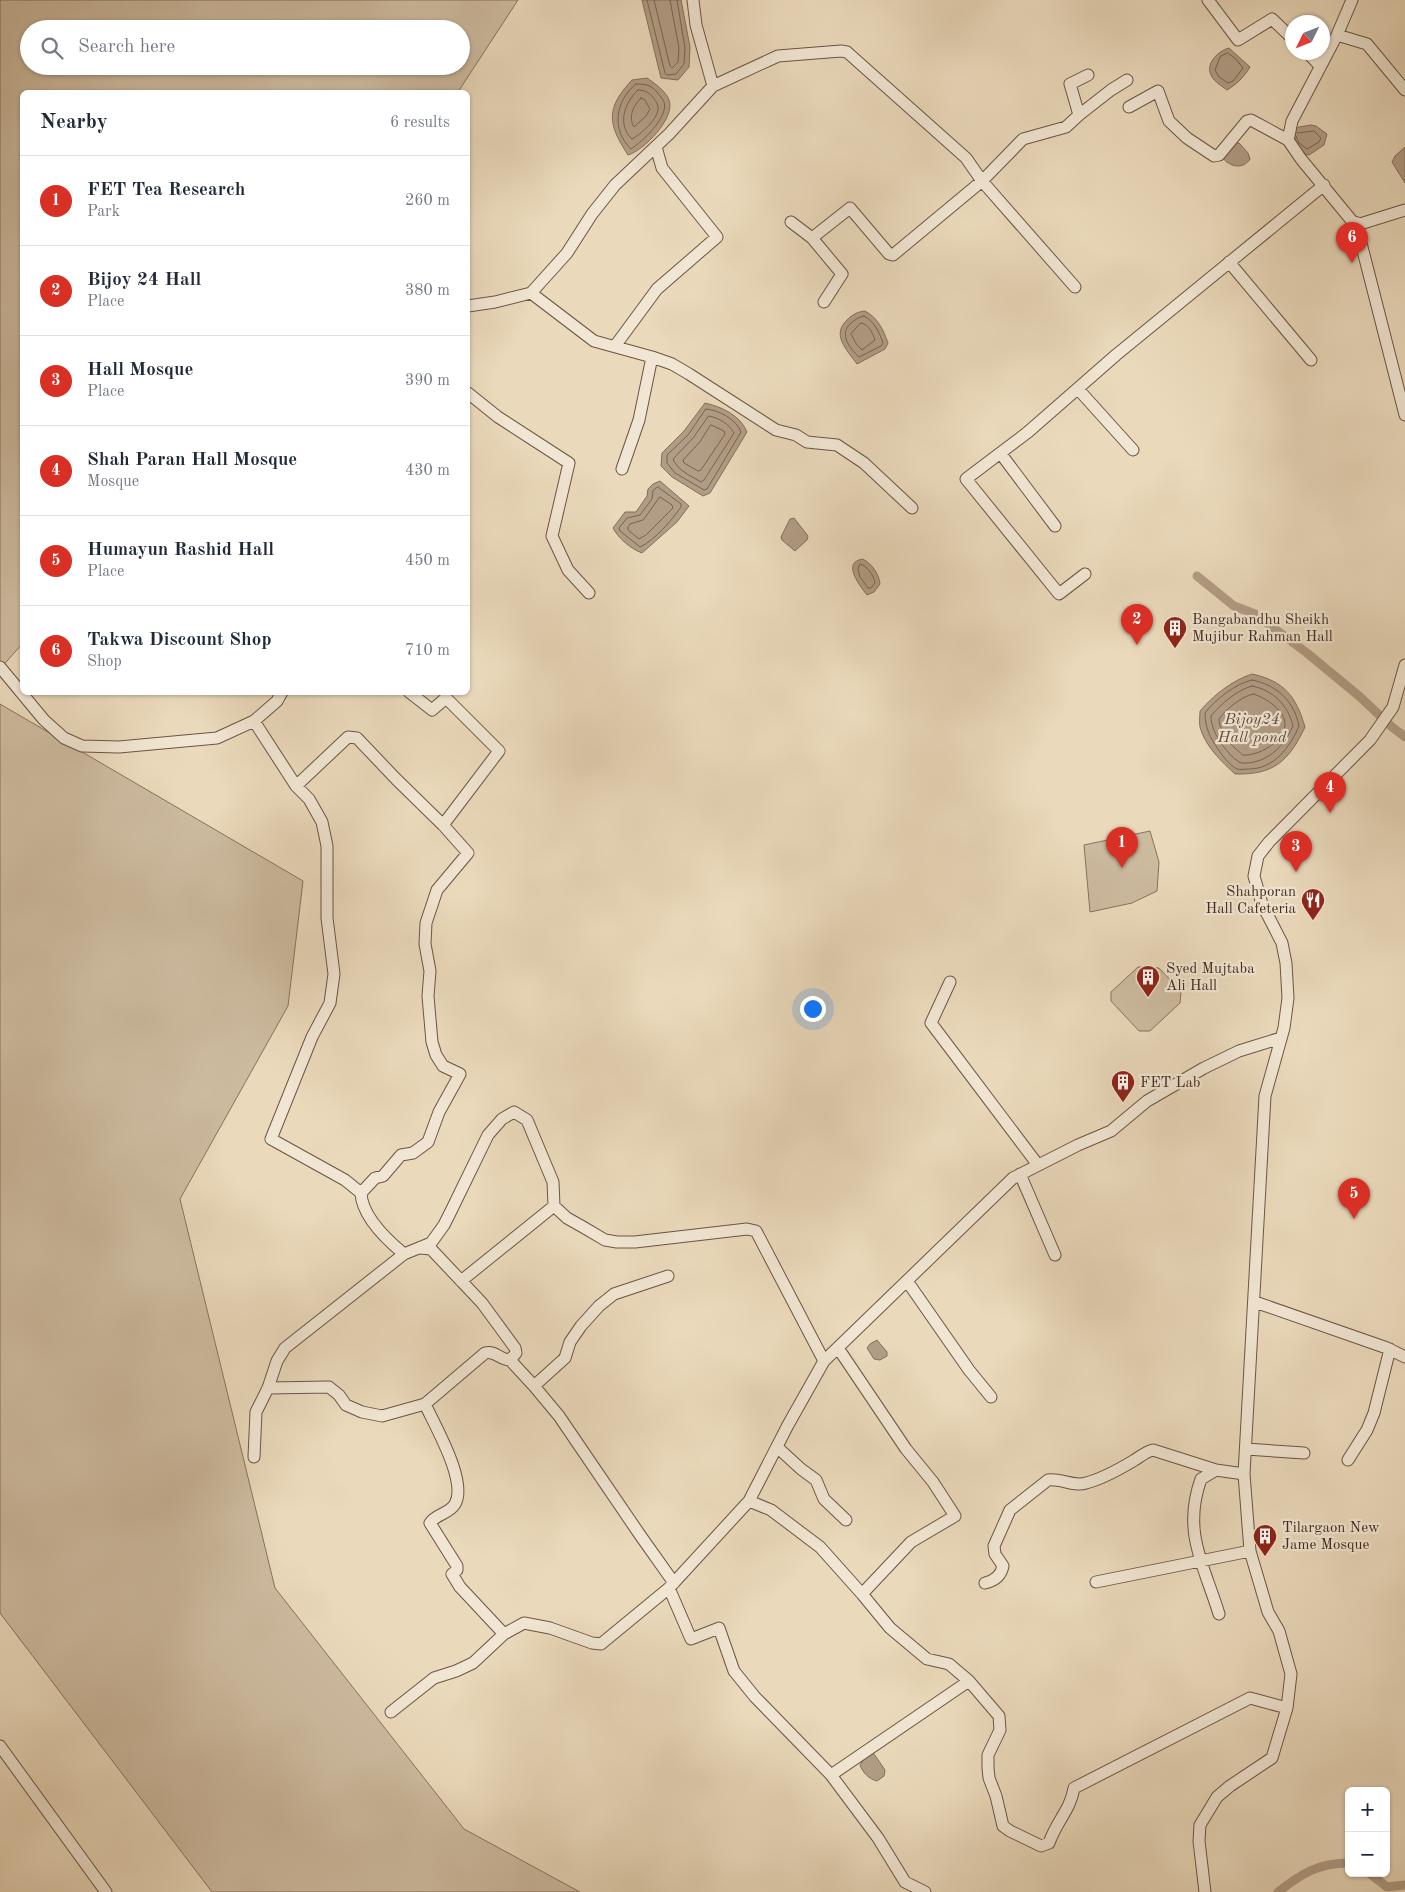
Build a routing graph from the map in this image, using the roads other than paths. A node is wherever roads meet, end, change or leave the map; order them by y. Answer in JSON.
{"nodes":[{"id":1,"x":693,"y":0,"type":"edge"},
{"id":2,"x":1208,"y":0,"type":"edge"},
{"id":3,"x":1352,"y":0,"type":"edge"},
{"id":4,"x":1285,"y":31,"type":"edge"},
{"id":5,"x":1337,"y":35,"type":"junction"},
{"id":6,"x":1314,"y":60,"type":"edge"},
{"id":7,"x":1320,"y":66,"type":"junction"},
{"id":8,"x":1088,"y":75,"type":"dead end"},
{"id":9,"x":1128,"y":80,"type":"dead end"},
{"id":10,"x":712,"y":86,"type":"junction"},
{"id":11,"x":1405,"y":90,"type":"edge"},
{"id":12,"x":1129,"y":107,"type":"dead end"},
{"id":13,"x":1079,"y":115,"type":"junction"},
{"id":14,"x":1288,"y":140,"type":"junction"},
{"id":15,"x":656,"y":147,"type":"junction"},
{"id":16,"x":982,"y":181,"type":"junction"},
{"id":17,"x":1324,"y":185,"type":"junction"},
{"id":18,"x":1405,"y":210,"type":"edge"},
{"id":19,"x":1352,"y":221,"type":"junction"},
{"id":20,"x":791,"y":222,"type":"dead end"},
{"id":21,"x":812,"y":238,"type":"junction"},
{"id":22,"x":1229,"y":262,"type":"junction"},
{"id":23,"x":1075,"y":287,"type":"dead end"},
{"id":24,"x":531,"y":292,"type":"junction"},
{"id":25,"x":824,"y":302,"type":"dead end"},
{"id":26,"x":470,"y":306,"type":"edge"},
{"id":27,"x":615,"y":346,"type":"junction"},
{"id":28,"x":652,"y":357,"type":"junction"},
{"id":29,"x":1311,"y":360,"type":"dead end"},
{"id":30,"x":1078,"y":389,"type":"junction"},
{"id":31,"x":470,"y":395,"type":"edge"},
{"id":32,"x":1405,"y":415,"type":"edge"},
{"id":33,"x":1133,"y":450,"type":"dead end"},
{"id":34,"x":1000,"y":454,"type":"junction"},
{"id":35,"x":622,"y":468,"type":"dead end"},
{"id":36,"x":912,"y":508,"type":"dead end"},
{"id":37,"x":1055,"y":526,"type":"dead end"},
{"id":38,"x":1085,"y":574,"type":"dead end"},
{"id":39,"x":589,"y":592,"type":"dead end"},
{"id":40,"x":1405,"y":666,"type":"edge"},
{"id":41,"x":0,"y":667,"type":"edge"},
{"id":42,"x":20,"y":691,"type":"edge"},
{"id":43,"x":23,"y":695,"type":"edge"},
{"id":44,"x":280,"y":695,"type":"edge"},
{"id":45,"x":413,"y":695,"type":"edge"},
{"id":46,"x":254,"y":721,"type":"junction"},
{"id":47,"x":296,"y":786,"type":"junction"},
{"id":48,"x":444,"y":825,"type":"junction"},
{"id":49,"x":950,"y":982,"type":"dead end"},
{"id":50,"x":1281,"y":1038,"type":"junction"},
{"id":51,"x":1038,"y":1166,"type":"junction"},
{"id":52,"x":1020,"y":1174,"type":"junction"},
{"id":53,"x":361,"y":1193,"type":"junction"},
{"id":54,"x":554,"y":1206,"type":"junction"},
{"id":55,"x":418,"y":1248,"type":"junction"},
{"id":56,"x":404,"y":1254,"type":"junction"},
{"id":57,"x":1055,"y":1255,"type":"dead end"},
{"id":58,"x":668,"y":1276,"type":"dead end"},
{"id":59,"x":461,"y":1281,"type":"junction"},
{"id":60,"x":907,"y":1281,"type":"junction"},
{"id":61,"x":1254,"y":1302,"type":"junction"},
{"id":62,"x":838,"y":1348,"type":"junction"},
{"id":63,"x":1390,"y":1349,"type":"junction"},
{"id":64,"x":1405,"y":1357,"type":"edge"},
{"id":65,"x":510,"y":1360,"type":"junction"},
{"id":66,"x":824,"y":1361,"type":"junction"},
{"id":67,"x":534,"y":1386,"type":"junction"},
{"id":68,"x":268,"y":1388,"type":"junction"},
{"id":69,"x":991,"y":1397,"type":"dead end"},
{"id":70,"x":425,"y":1404,"type":"junction"},
{"id":71,"x":777,"y":1447,"type":"junction"},
{"id":72,"x":1246,"y":1449,"type":"junction"},
{"id":73,"x":1304,"y":1453,"type":"dead end"},
{"id":74,"x":254,"y":1457,"type":"dead end"},
{"id":75,"x":1348,"y":1460,"type":"dead end"},
{"id":76,"x":1216,"y":1470,"type":"junction"},
{"id":77,"x":1244,"y":1474,"type":"junction"},
{"id":78,"x":749,"y":1501,"type":"junction"},
{"id":79,"x":846,"y":1520,"type":"dead end"},
{"id":80,"x":1250,"y":1551,"type":"junction"},
{"id":81,"x":1200,"y":1562,"type":"junction"},
{"id":82,"x":1096,"y":1582,"type":"dead end"},
{"id":83,"x":985,"y":1583,"type":"dead end"},
{"id":84,"x":672,"y":1585,"type":"junction"},
{"id":85,"x":862,"y":1594,"type":"junction"},
{"id":86,"x":1219,"y":1614,"type":"dead end"},
{"id":87,"x":504,"y":1634,"type":"junction"},
{"id":88,"x":969,"y":1681,"type":"junction"},
{"id":89,"x":1287,"y":1708,"type":"junction"},
{"id":90,"x":391,"y":1712,"type":"dead end"},
{"id":91,"x":0,"y":1746,"type":"edge"},
{"id":92,"x":831,"y":1775,"type":"junction"},
{"id":93,"x":106,"y":1892,"type":"edge"},
{"id":94,"x":925,"y":1892,"type":"edge"},
{"id":95,"x":1205,"y":1892,"type":"edge"}],
"edges":[{"from":1,"to":10,"type":"street"},
{"from":2,"to":4,"type":"street"},
{"from":3,"to":5,"type":"street"},
{"from":5,"to":7,"type":"street"},
{"from":5,"to":11,"type":"street"},
{"from":6,"to":7,"type":"street"},
{"from":7,"to":14,"type":"street"},
{"from":8,"to":13,"type":"street"},
{"from":9,"to":13,"type":"street"},
{"from":10,"to":15,"type":"street"},
{"from":10,"to":16,"type":"street"},
{"from":12,"to":14,"type":"street"},
{"from":13,"to":16,"type":"street"},
{"from":14,"to":17,"type":"street"},
{"from":15,"to":24,"type":"street"},
{"from":15,"to":27,"type":"street"},
{"from":16,"to":21,"type":"street"},
{"from":16,"to":23,"type":"street"},
{"from":17,"to":19,"type":"street"},
{"from":17,"to":22,"type":"street"},
{"from":18,"to":19,"type":"street"},
{"from":19,"to":32,"type":"street"},
{"from":20,"to":21,"type":"street"},
{"from":21,"to":25,"type":"street"},
{"from":22,"to":29,"type":"street"},
{"from":22,"to":30,"type":"street"},
{"from":24,"to":26,"type":"street"},
{"from":24,"to":27,"type":"street"},
{"from":27,"to":28,"type":"street"},
{"from":28,"to":35,"type":"street"},
{"from":28,"to":36,"type":"street"},
{"from":30,"to":33,"type":"street"},
{"from":30,"to":34,"type":"street"},
{"from":31,"to":39,"type":"street"},
{"from":34,"to":37,"type":"street"},
{"from":34,"to":38,"type":"street"},
{"from":40,"to":50,"type":"street"},
{"from":41,"to":42,"type":"street"},
{"from":43,"to":46,"type":"street"},
{"from":44,"to":46,"type":"street"},
{"from":45,"to":48,"type":"street"},
{"from":46,"to":47,"type":"street"},
{"from":47,"to":48,"type":"street"},
{"from":47,"to":53,"type":"street"},
{"from":48,"to":53,"type":"street"},
{"from":49,"to":51,"type":"street"},
{"from":50,"to":51,"type":"street"},
{"from":50,"to":61,"type":"street"},
{"from":51,"to":52,"type":"street"},
{"from":52,"to":57,"type":"street"},
{"from":52,"to":60,"type":"street"},
{"from":53,"to":56,"type":"street"},
{"from":54,"to":55,"type":"street"},
{"from":54,"to":59,"type":"street"},
{"from":54,"to":66,"type":"street"},
{"from":55,"to":56,"type":"street"},
{"from":55,"to":59,"type":"street"},
{"from":56,"to":68,"type":"street"},
{"from":58,"to":67,"type":"street"},
{"from":59,"to":65,"type":"street"},
{"from":60,"to":62,"type":"street"},
{"from":60,"to":69,"type":"street"},
{"from":61,"to":63,"type":"street"},
{"from":61,"to":72,"type":"street"},
{"from":62,"to":66,"type":"street"},
{"from":62,"to":85,"type":"street"},
{"from":63,"to":64,"type":"street"},
{"from":63,"to":75,"type":"street"},
{"from":65,"to":67,"type":"street"},
{"from":65,"to":70,"type":"street"},
{"from":66,"to":71,"type":"street"},
{"from":67,"to":84,"type":"street"},
{"from":68,"to":70,"type":"street"},
{"from":68,"to":74,"type":"street"},
{"from":70,"to":87,"type":"street"},
{"from":71,"to":78,"type":"street"},
{"from":71,"to":79,"type":"street"},
{"from":72,"to":73,"type":"street"},
{"from":72,"to":77,"type":"street"},
{"from":76,"to":77,"type":"street"},
{"from":76,"to":81,"type":"street"},
{"from":76,"to":83,"type":"street"},
{"from":77,"to":80,"type":"street"},
{"from":78,"to":84,"type":"street"},
{"from":78,"to":85,"type":"street"},
{"from":80,"to":81,"type":"street"},
{"from":80,"to":89,"type":"street"},
{"from":81,"to":82,"type":"street"},
{"from":81,"to":86,"type":"street"},
{"from":84,"to":87,"type":"street"},
{"from":84,"to":92,"type":"street"},
{"from":85,"to":88,"type":"street"},
{"from":87,"to":90,"type":"street"},
{"from":88,"to":89,"type":"street"},
{"from":88,"to":92,"type":"street"},
{"from":89,"to":95,"type":"street"},
{"from":91,"to":93,"type":"street"},
{"from":92,"to":94,"type":"street"}]}
